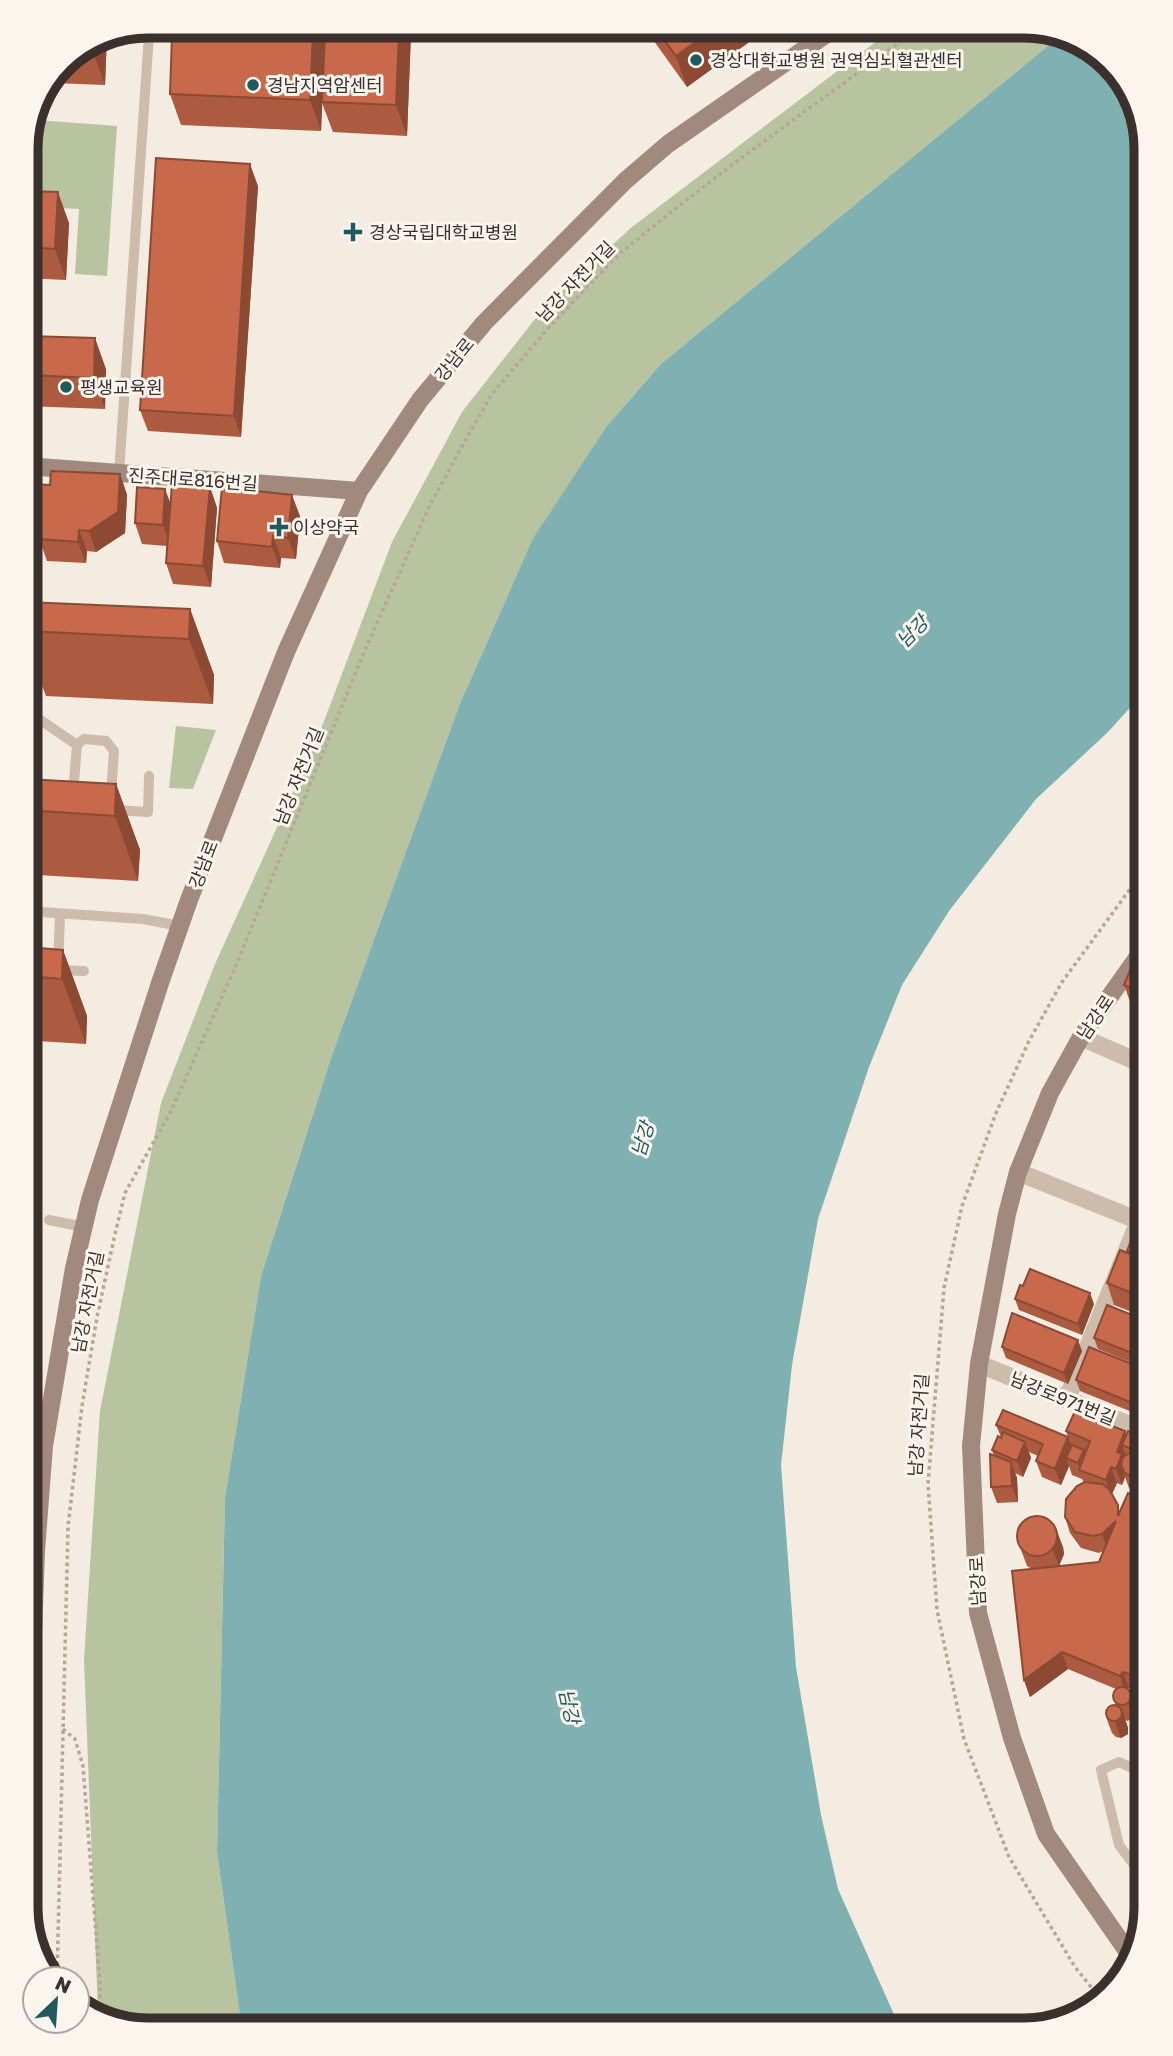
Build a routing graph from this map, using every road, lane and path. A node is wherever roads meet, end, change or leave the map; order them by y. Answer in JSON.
{"nodes":[{"id":1,"x":149,"y":38,"type":"edge"},
{"id":2,"x":820,"y":39,"type":"edge"},
{"id":3,"x":904,"y":39,"type":"edge"},
{"id":4,"x":39,"y":467,"type":"edge"},
{"id":5,"x":119,"y":473,"type":"junction"},
{"id":6,"x":359,"y":491,"type":"junction"},
{"id":7,"x":39,"y":719,"type":"edge"},
{"id":8,"x":77,"y":745,"type":"junction"},
{"id":9,"x":149,"y":776,"type":"dead end"},
{"id":10,"x":72,"y":809,"type":"edge"},
{"id":11,"x":97,"y":810,"type":"edge"},
{"id":12,"x":110,"y":810,"type":"junction"},
{"id":13,"x":1134,"y":884,"type":"edge"},
{"id":14,"x":39,"y":912,"type":"edge"},
{"id":15,"x":60,"y":914,"type":"junction"},
{"id":16,"x":180,"y":926,"type":"junction"},
{"id":17,"x":1134,"y":962,"type":"edge"},
{"id":18,"x":84,"y":971,"type":"dead end"},
{"id":19,"x":1081,"y":1037,"type":"junction"},
{"id":20,"x":1134,"y":1060,"type":"edge"},
{"id":21,"x":1018,"y":1172,"type":"junction"},
{"id":22,"x":1134,"y":1218,"type":"edge"},
{"id":23,"x":49,"y":1220,"type":"dead end"},
{"id":24,"x":84,"y":1227,"type":"junction"},
{"id":25,"x":1134,"y":1243,"type":"edge"},
{"id":26,"x":979,"y":1364,"type":"junction"},
{"id":27,"x":1067,"y":1399,"type":"junction"},
{"id":28,"x":1134,"y":1427,"type":"edge"},
{"id":29,"x":38,"y":1496,"type":"edge"},
{"id":30,"x":63,"y":1728,"type":"junction"},
{"id":31,"x":1134,"y":1769,"type":"edge"},
{"id":32,"x":1134,"y":1865,"type":"edge"},
{"id":33,"x":1126,"y":1949,"type":"edge"},
{"id":34,"x":57,"y":1965,"type":"edge"},
{"id":35,"x":1095,"y":1992,"type":"edge"},
{"id":36,"x":100,"y":2006,"type":"edge"}],
"edges":[{"from":1,"to":5,"type":"lane"},
{"from":2,"to":6,"type":"street","name":"강남로"},
{"from":3,"to":30,"type":"path","name":"남강 자전거길"},
{"from":4,"to":5,"type":"street","name":"진주대로816번길"},
{"from":5,"to":6,"type":"street","name":"진주대로816번길"},
{"from":6,"to":16,"type":"street","name":"강남로"},
{"from":7,"to":8,"type":"lane"},
{"from":8,"to":10,"type":"lane"},
{"from":8,"to":12,"type":"lane"},
{"from":9,"to":12,"type":"lane"},
{"from":11,"to":12,"type":"lane"},
{"from":13,"to":35,"type":"path","name":"남강 자전거길"},
{"from":14,"to":15,"type":"lane"},
{"from":15,"to":16,"type":"lane"},
{"from":15,"to":18,"type":"lane"},
{"from":16,"to":24,"type":"street","name":"강남로"},
{"from":17,"to":19,"type":"street","name":"남강로"},
{"from":19,"to":20,"type":"street"},
{"from":19,"to":21,"type":"street","name":"남강로"},
{"from":21,"to":22,"type":"street"},
{"from":21,"to":26,"type":"street","name":"남강로"},
{"from":23,"to":24,"type":"lane"},
{"from":24,"to":29,"type":"street","name":"강남로"},
{"from":25,"to":27,"type":"street"},
{"from":26,"to":27,"type":"street","name":"남강로971번길"},
{"from":26,"to":33,"type":"street","name":"남강로"},
{"from":27,"to":28,"type":"street","name":"남강로971번길"},
{"from":30,"to":34,"type":"path","name":"남강 자전거길"},
{"from":30,"to":36,"type":"path"},
{"from":31,"to":32,"type":"lane"}]}
